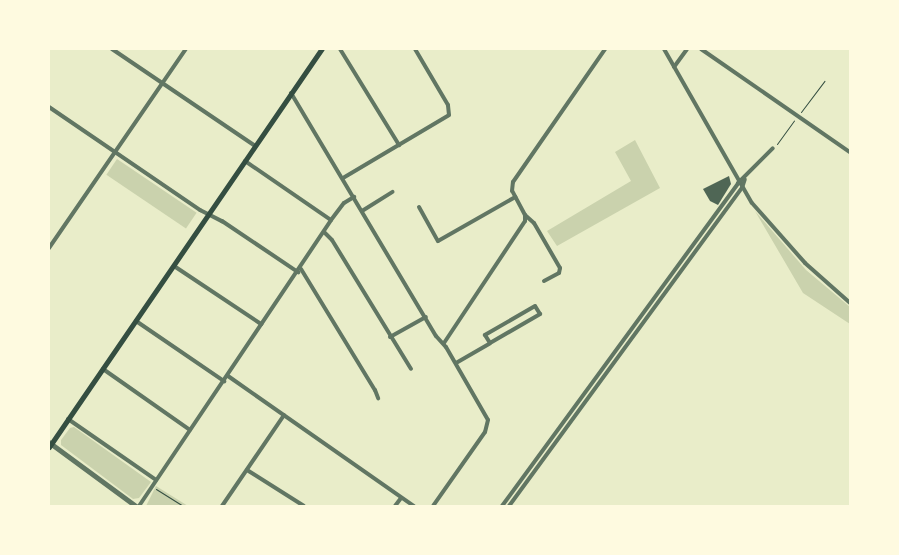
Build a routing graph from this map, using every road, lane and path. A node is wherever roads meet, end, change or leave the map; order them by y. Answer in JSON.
{"nodes":[{"id":1,"x":112,"y":49,"type":"edge"},
{"id":2,"x":186,"y":49,"type":"edge"},
{"id":3,"x":322,"y":49,"type":"edge"},
{"id":4,"x":340,"y":49,"type":"edge"},
{"id":5,"x":415,"y":49,"type":"edge"},
{"id":6,"x":605,"y":49,"type":"edge"},
{"id":7,"x":664,"y":49,"type":"edge"},
{"id":8,"x":687,"y":49,"type":"edge"},
{"id":9,"x":701,"y":49,"type":"edge"},
{"id":10,"x":674,"y":66,"type":"junction"},
{"id":11,"x":162,"y":84,"type":"junction"},
{"id":12,"x":291,"y":93,"type":"junction"},
{"id":13,"x":49,"y":107,"type":"edge"},
{"id":14,"x":399,"y":145,"type":"junction"},
{"id":15,"x":255,"y":146,"type":"junction"},
{"id":16,"x":774,"y":148,"type":"dead end"},
{"id":17,"x":115,"y":152,"type":"junction"},
{"id":18,"x":850,"y":152,"type":"edge"},
{"id":19,"x":245,"y":161,"type":"junction"},
{"id":20,"x":343,"y":178,"type":"junction"},
{"id":21,"x":745,"y":179,"type":"junction"},
{"id":22,"x":738,"y":183,"type":"junction"},
{"id":23,"x":742,"y":188,"type":"junction"},
{"id":24,"x":393,"y":192,"type":"dead end"},
{"id":25,"x":515,"y":196,"type":"junction"},
{"id":26,"x":354,"y":197,"type":"junction"},
{"id":27,"x":419,"y":207,"type":"dead end"},
{"id":28,"x":362,"y":211,"type":"junction"},
{"id":29,"x":208,"y":214,"type":"junction"},
{"id":30,"x":525,"y":215,"type":"junction"},
{"id":31,"x":331,"y":220,"type":"junction"},
{"id":32,"x":324,"y":232,"type":"junction"},
{"id":33,"x":49,"y":248,"type":"edge"},
{"id":34,"x":174,"y":266,"type":"junction"},
{"id":35,"x":299,"y":270,"type":"junction"},
{"id":36,"x":544,"y":282,"type":"dead end"},
{"id":37,"x":850,"y":303,"type":"edge"},
{"id":38,"x":426,"y":317,"type":"junction"},
{"id":39,"x":136,"y":321,"type":"junction"},
{"id":40,"x":262,"y":324,"type":"junction"},
{"id":41,"x":390,"y":337,"type":"junction"},
{"id":42,"x":444,"y":343,"type":"junction"},
{"id":43,"x":490,"y":343,"type":"junction"},
{"id":44,"x":456,"y":363,"type":"junction"},
{"id":45,"x":103,"y":369,"type":"junction"},
{"id":46,"x":411,"y":370,"type":"dead end"},
{"id":47,"x":228,"y":376,"type":"junction"},
{"id":48,"x":224,"y":381,"type":"junction"},
{"id":49,"x":378,"y":398,"type":"dead end"},
{"id":50,"x":284,"y":415,"type":"junction"},
{"id":51,"x":68,"y":419,"type":"junction"},
{"id":52,"x":190,"y":430,"type":"junction"},
{"id":53,"x":49,"y":444,"type":"edge"},
{"id":54,"x":247,"y":470,"type":"junction"},
{"id":55,"x":156,"y":480,"type":"junction"},
{"id":56,"x":152,"y":486,"type":"junction"},
{"id":57,"x":401,"y":498,"type":"junction"},
{"id":58,"x":137,"y":506,"type":"edge"},
{"id":59,"x":183,"y":506,"type":"edge"},
{"id":60,"x":222,"y":506,"type":"edge"},
{"id":61,"x":304,"y":506,"type":"edge"},
{"id":62,"x":395,"y":506,"type":"edge"},
{"id":63,"x":414,"y":506,"type":"edge"},
{"id":64,"x":433,"y":506,"type":"edge"},
{"id":65,"x":502,"y":506,"type":"edge"},
{"id":66,"x":509,"y":506,"type":"edge"}],
"edges":[{"from":1,"to":11,"type":"street"},
{"from":2,"to":11,"type":"street"},
{"from":3,"to":12,"type":"main road"},
{"from":4,"to":14,"type":"street"},
{"from":5,"to":14,"type":"street"},
{"from":6,"to":25,"type":"street"},
{"from":7,"to":10,"type":"street"},
{"from":8,"to":10,"type":"street"},
{"from":9,"to":18,"type":"street"},
{"from":10,"to":22,"type":"street"},
{"from":11,"to":15,"type":"street"},
{"from":11,"to":17,"type":"street"},
{"from":12,"to":15,"type":"main road"},
{"from":12,"to":20,"type":"street"},
{"from":13,"to":17,"type":"street"},
{"from":14,"to":20,"type":"street"},
{"from":15,"to":19,"type":"main road"},
{"from":16,"to":21,"type":"street"},
{"from":17,"to":29,"type":"street"},
{"from":17,"to":33,"type":"street"},
{"from":19,"to":29,"type":"main road"},
{"from":19,"to":31,"type":"street"},
{"from":20,"to":26,"type":"street"},
{"from":21,"to":22,"type":"street"},
{"from":21,"to":23,"type":"street"},
{"from":22,"to":23,"type":"street"},
{"from":22,"to":65,"type":"street"},
{"from":23,"to":37,"type":"street"},
{"from":23,"to":66,"type":"street"},
{"from":24,"to":28,"type":"street"},
{"from":25,"to":27,"type":"street"},
{"from":25,"to":30,"type":"street"},
{"from":26,"to":28,"type":"street"},
{"from":26,"to":31,"type":"street"},
{"from":28,"to":38,"type":"street"},
{"from":29,"to":34,"type":"main road"},
{"from":29,"to":35,"type":"street"},
{"from":30,"to":36,"type":"street"},
{"from":30,"to":42,"type":"street"},
{"from":31,"to":32,"type":"street"},
{"from":32,"to":35,"type":"street"},
{"from":32,"to":41,"type":"street"},
{"from":34,"to":39,"type":"main road"},
{"from":34,"to":40,"type":"street"},
{"from":35,"to":40,"type":"street"},
{"from":35,"to":49,"type":"street"},
{"from":38,"to":41,"type":"street"},
{"from":38,"to":42,"type":"street"},
{"from":39,"to":45,"type":"main road"},
{"from":39,"to":48,"type":"street"},
{"from":40,"to":47,"type":"street"},
{"from":41,"to":46,"type":"street"},
{"from":42,"to":44,"type":"street"},
{"from":43,"to":43,"type":"street"},
{"from":43,"to":44,"type":"street"},
{"from":44,"to":64,"type":"street"},
{"from":45,"to":51,"type":"main road"},
{"from":45,"to":52,"type":"street"},
{"from":47,"to":48,"type":"street"},
{"from":47,"to":50,"type":"street"},
{"from":48,"to":52,"type":"street"},
{"from":50,"to":54,"type":"street"},
{"from":50,"to":57,"type":"street"},
{"from":51,"to":53,"type":"main road"},
{"from":51,"to":55,"type":"street"},
{"from":52,"to":55,"type":"street"},
{"from":53,"to":58,"type":"street"},
{"from":54,"to":60,"type":"street"},
{"from":54,"to":61,"type":"street"},
{"from":55,"to":56,"type":"street"},
{"from":56,"to":58,"type":"street"},
{"from":56,"to":59,"type":"path"},
{"from":57,"to":62,"type":"street"},
{"from":57,"to":63,"type":"street"}]}
